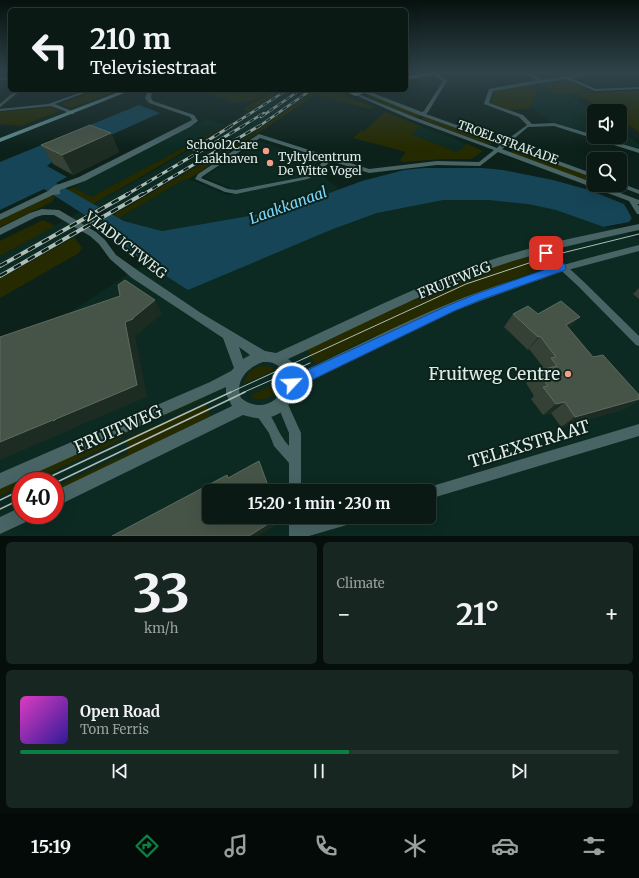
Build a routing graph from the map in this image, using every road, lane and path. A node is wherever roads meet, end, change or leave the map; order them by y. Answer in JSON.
{"nodes":[{"id":1,"x":9,"y":98,"type":"edge"},
{"id":2,"x":68,"y":98,"type":"edge"},
{"id":3,"x":113,"y":98,"type":"edge"},
{"id":4,"x":149,"y":98,"type":"edge"},
{"id":5,"x":154,"y":98,"type":"edge"},
{"id":6,"x":375,"y":98,"type":"edge"},
{"id":7,"x":380,"y":98,"type":"edge"},
{"id":8,"x":435,"y":98,"type":"edge"},
{"id":9,"x":488,"y":98,"type":"edge"},
{"id":10,"x":51,"y":104,"type":"junction"},
{"id":11,"x":158,"y":104,"type":"junction"},
{"id":12,"x":0,"y":106,"type":"edge"},
{"id":13,"x":0,"y":110,"type":"edge"},
{"id":14,"x":72,"y":113,"type":"junction"},
{"id":15,"x":422,"y":114,"type":"junction"},
{"id":16,"x":531,"y":126,"type":"junction"},
{"id":17,"x":587,"y":135,"type":"edge"},
{"id":18,"x":0,"y":140,"type":"edge"},
{"id":19,"x":505,"y":144,"type":"junction"},
{"id":20,"x":616,"y":144,"type":"edge"},
{"id":21,"x":498,"y":150,"type":"junction"},
{"id":22,"x":639,"y":151,"type":"edge"},
{"id":23,"x":330,"y":158,"type":"junction"},
{"id":24,"x":587,"y":173,"type":"edge"},
{"id":25,"x":627,"y":188,"type":"edge"},
{"id":26,"x":639,"y":192,"type":"edge"},
{"id":27,"x":632,"y":200,"type":"junction"},
{"id":28,"x":639,"y":202,"type":"edge"},
{"id":29,"x":639,"y":212,"type":"edge"},
{"id":30,"x":0,"y":217,"type":"edge"},
{"id":31,"x":639,"y":227,"type":"edge"},
{"id":32,"x":0,"y":232,"type":"edge"},
{"id":33,"x":542,"y":248,"type":"junction"},
{"id":34,"x":639,"y":248,"type":"edge"},
{"id":35,"x":562,"y":268,"type":"junction"},
{"id":36,"x":228,"y":335,"type":"junction"},
{"id":37,"x":639,"y":342,"type":"edge"},
{"id":38,"x":263,"y":356,"type":"junction"},
{"id":39,"x":277,"y":358,"type":"junction"},
{"id":40,"x":237,"y":372,"type":"junction"},
{"id":41,"x":292,"y":383,"type":"junction"},
{"id":42,"x":282,"y":404,"type":"junction"},
{"id":43,"x":243,"y":408,"type":"junction"},
{"id":44,"x":261,"y":413,"type":"junction"},
{"id":45,"x":639,"y":430,"type":"edge"},
{"id":46,"x":295,"y":461,"type":"junction"},
{"id":47,"x":0,"y":482,"type":"edge"},
{"id":48,"x":295,"y":484,"type":"edge"},
{"id":49,"x":436,"y":491,"type":"edge"},
{"id":50,"x":64,"y":495,"type":"edge"},
{"id":51,"x":12,"y":520,"type":"edge"},
{"id":52,"x":328,"y":524,"type":"edge"},
{"id":53,"x":0,"y":526,"type":"edge"},
{"id":54,"x":296,"y":534,"type":"edge"}],
"edges":[{"from":1,"to":12,"type":"street"},
{"from":2,"to":10,"type":"street"},
{"from":3,"to":14,"type":"main road"},
{"from":4,"to":11,"type":"street"},
{"from":5,"to":11,"type":"street"},
{"from":6,"to":21,"type":"street","name":"TROELSTRAKADE"},
{"from":7,"to":15,"type":"street","name":"TROELSTRAKADE"},
{"from":8,"to":15,"type":"street"},
{"from":9,"to":16,"type":"street"},
{"from":10,"to":13,"type":"street"},
{"from":10,"to":14,"type":"street"},
{"from":11,"to":30,"type":"street"},
{"from":14,"to":18,"type":"main road"},
{"from":15,"to":19,"type":"street","name":"TROELSTRAKADE"},
{"from":16,"to":17,"type":"street"},
{"from":16,"to":19,"type":"street"},
{"from":19,"to":21,"type":"street"},
{"from":19,"to":24,"type":"street","name":"TROELSTRAKADE"},
{"from":20,"to":22,"type":"street"},
{"from":21,"to":23,"type":"street"},
{"from":21,"to":27,"type":"street","name":"TROELSTRAKADE"},
{"from":23,"to":23,"type":"street"},
{"from":25,"to":26,"type":"street"},
{"from":27,"to":28,"type":"street","name":"TROELSTRAKADE"},
{"from":27,"to":29,"type":"street"},
{"from":31,"to":33,"type":"street","name":"FRUITWEG"},
{"from":32,"to":36,"type":"street","name":"VIADUCTWEG"},
{"from":33,"to":35,"type":"street"},
{"from":33,"to":39,"type":"street","name":"FRUITWEG"},
{"from":34,"to":35,"type":"street","name":"FRUITWEG"},
{"from":35,"to":37,"type":"street"},
{"from":35,"to":41,"type":"street","name":"FRUITWEG"},
{"from":36,"to":38,"type":"street","name":"VIADUCTWEG"},
{"from":36,"to":40,"type":"street"},
{"from":38,"to":39,"type":"street"},
{"from":38,"to":40,"type":"street"},
{"from":39,"to":41,"type":"street"},
{"from":40,"to":43,"type":"street"},
{"from":40,"to":47,"type":"street","name":"FRUITWEG"},
{"from":41,"to":42,"type":"street"},
{"from":42,"to":44,"type":"street"},
{"from":42,"to":46,"type":"street"},
{"from":43,"to":44,"type":"street"},
{"from":43,"to":50,"type":"street"},
{"from":44,"to":46,"type":"street"},
{"from":45,"to":49,"type":"street","name":"TELEXSTRAAT"},
{"from":46,"to":48,"type":"street"},
{"from":51,"to":53,"type":"street"},
{"from":52,"to":54,"type":"street"}]}
